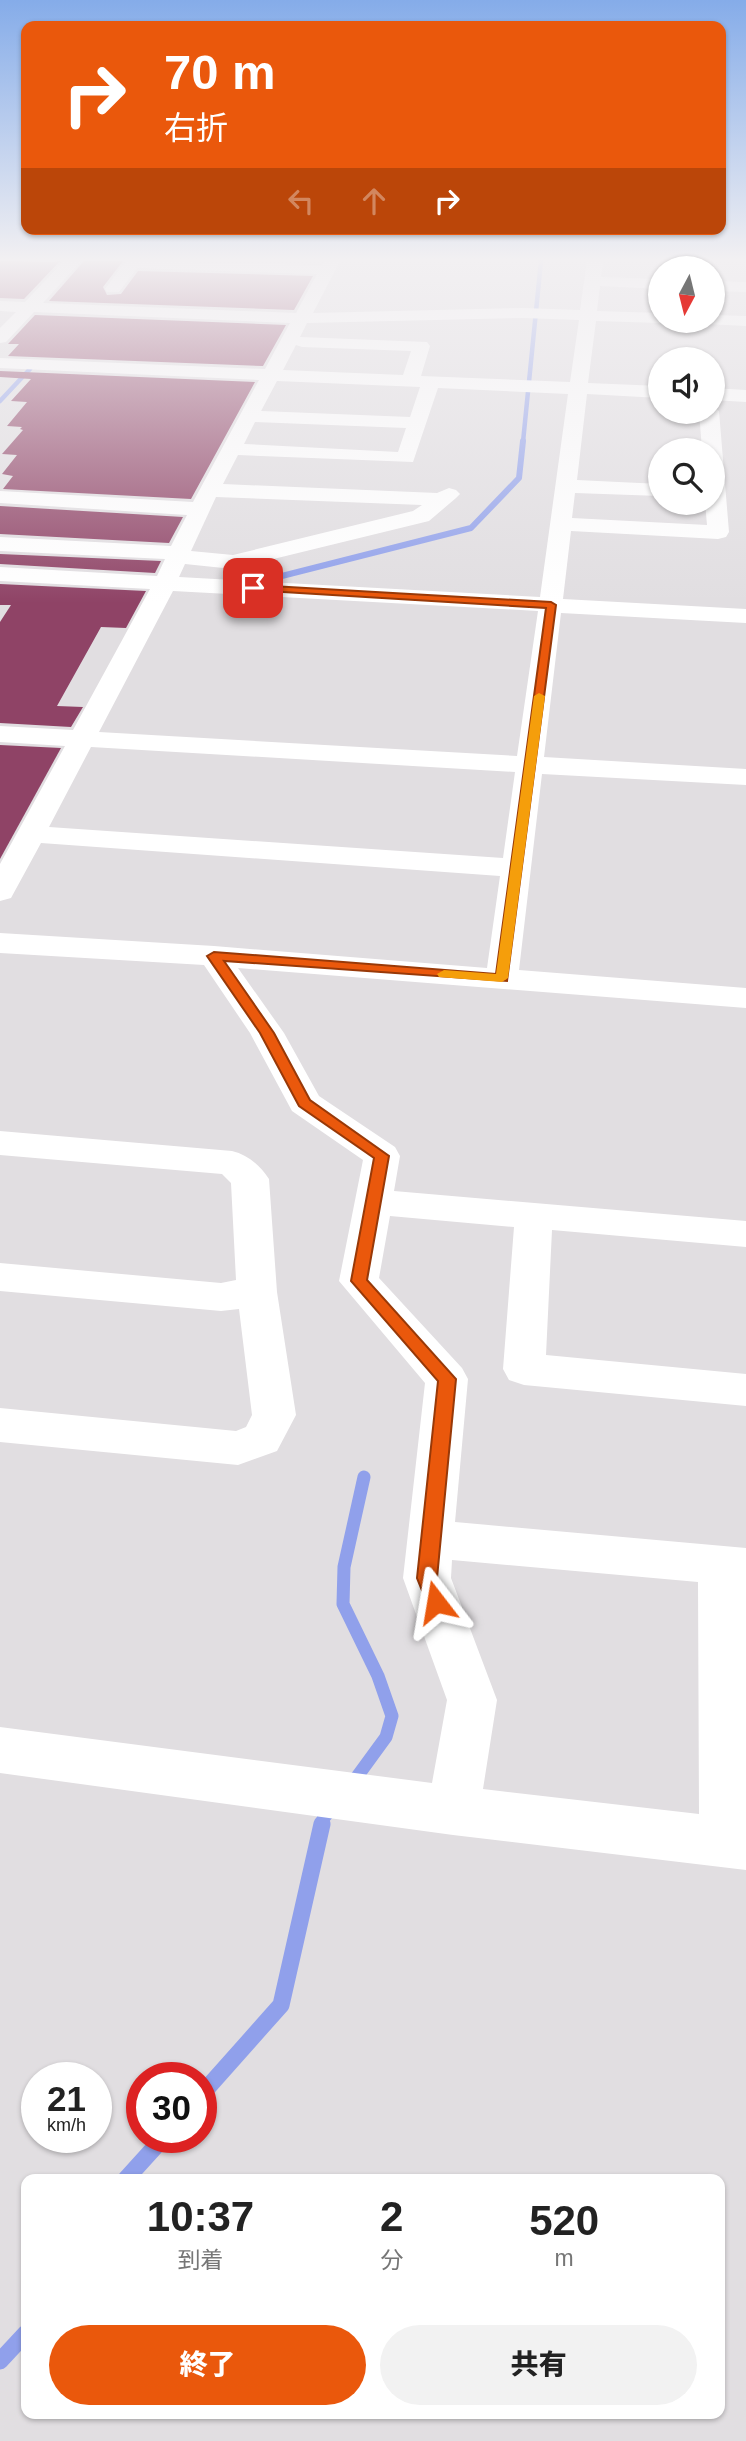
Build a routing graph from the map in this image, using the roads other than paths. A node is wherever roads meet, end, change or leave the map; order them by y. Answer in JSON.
{"nodes":[{"id":1,"x":270,"y":375,"type":"joint"},
{"id":2,"x":412,"y":375,"type":"edge"},
{"id":3,"x":581,"y":375,"type":"edge"},
{"id":4,"x":333,"y":378,"type":"junction"},
{"id":5,"x":410,"y":381,"type":"junction"},
{"id":6,"x":431,"y":382,"type":"junction"},
{"id":7,"x":579,"y":389,"type":"junction"},
{"id":8,"x":648,"y":392,"type":"edge"},
{"id":9,"x":725,"y":395,"type":"edge"},
{"id":10,"x":746,"y":396,"type":"edge"},
{"id":11,"x":248,"y":416,"type":"junction"},
{"id":12,"x":315,"y":419,"type":"junction"},
{"id":13,"x":418,"y":423,"type":"junction"},
{"id":14,"x":231,"y":449,"type":"junction"},
{"id":15,"x":566,"y":485,"type":"junction"},
{"id":16,"x":648,"y":489,"type":"edge"},
{"id":17,"x":0,"y":497,"type":"edge"},
{"id":18,"x":204,"y":499,"type":"junction"},
{"id":19,"x":719,"y":515,"type":"edge"},
{"id":20,"x":561,"y":524,"type":"junction"},
{"id":21,"x":0,"y":544,"type":"edge"},
{"id":22,"x":171,"y":570,"type":"junction"},
{"id":23,"x":0,"y":574,"type":"edge"},
{"id":24,"x":551,"y":605,"type":"junction"},
{"id":25,"x":746,"y":616,"type":"edge"},
{"id":26,"x":0,"y":734,"type":"edge"},
{"id":27,"x":83,"y":738,"type":"junction"},
{"id":28,"x":530,"y":765,"type":"junction"},
{"id":29,"x":746,"y":777,"type":"edge"},
{"id":30,"x":31,"y":834,"type":"junction"},
{"id":31,"x":517,"y":868,"type":"junction"},
{"id":32,"x":0,"y":892,"type":"edge"},
{"id":33,"x":0,"y":943,"type":"edge"},
{"id":34,"x":214,"y":956,"type":"junction"},
{"id":35,"x":502,"y":978,"type":"junction"},
{"id":36,"x":746,"y":998,"type":"edge"},
{"id":37,"x":0,"y":1143,"type":"edge"},
{"id":38,"x":373,"y":1202,"type":"junction"},
{"id":39,"x":534,"y":1215,"type":"junction"},
{"id":40,"x":746,"y":1234,"type":"edge"},
{"id":41,"x":0,"y":1277,"type":"edge"},
{"id":42,"x":257,"y":1292,"type":"junction"},
{"id":43,"x":746,"y":1390,"type":"edge"},
{"id":44,"x":0,"y":1425,"type":"edge"},
{"id":45,"x":431,"y":1539,"type":"junction"},
{"id":46,"x":733,"y":1566,"type":"edge"},
{"id":47,"x":0,"y":1750,"type":"edge"},
{"id":48,"x":453,"y":1810,"type":"junction"},
{"id":49,"x":736,"y":1844,"type":"edge"}],
"edges":[{"from":1,"to":4,"type":"street"},
{"from":1,"to":11,"type":"street"},
{"from":2,"to":5,"type":"street"},
{"from":3,"to":7,"type":"street"},
{"from":4,"to":5,"type":"street"},
{"from":4,"to":12,"type":"street"},
{"from":5,"to":6,"type":"street"},
{"from":6,"to":7,"type":"street"},
{"from":6,"to":13,"type":"street"},
{"from":7,"to":8,"type":"street"},
{"from":7,"to":15,"type":"street"},
{"from":9,"to":10,"type":"street"},
{"from":11,"to":12,"type":"street"},
{"from":11,"to":14,"type":"street"},
{"from":12,"to":13,"type":"street"},
{"from":13,"to":14,"type":"street"},
{"from":14,"to":18,"type":"street"},
{"from":15,"to":16,"type":"street"},
{"from":15,"to":20,"type":"street"},
{"from":17,"to":18,"type":"street"},
{"from":18,"to":22,"type":"street"},
{"from":18,"to":22,"type":"street"},
{"from":19,"to":20,"type":"street"},
{"from":20,"to":24,"type":"street"},
{"from":21,"to":22,"type":"street"},
{"from":22,"to":23,"type":"street"},
{"from":22,"to":24,"type":"street"},
{"from":22,"to":27,"type":"street"},
{"from":24,"to":25,"type":"street"},
{"from":24,"to":28,"type":"street"},
{"from":26,"to":27,"type":"street"},
{"from":27,"to":28,"type":"street"},
{"from":27,"to":30,"type":"street"},
{"from":28,"to":29,"type":"street"},
{"from":28,"to":31,"type":"street"},
{"from":30,"to":31,"type":"street"},
{"from":30,"to":32,"type":"street"},
{"from":31,"to":35,"type":"street"},
{"from":33,"to":34,"type":"street"},
{"from":34,"to":35,"type":"street"},
{"from":34,"to":38,"type":"street"},
{"from":35,"to":36,"type":"street"},
{"from":37,"to":42,"type":"street"},
{"from":38,"to":39,"type":"street"},
{"from":38,"to":45,"type":"street"},
{"from":39,"to":40,"type":"street"},
{"from":39,"to":43,"type":"street"},
{"from":41,"to":42,"type":"street"},
{"from":42,"to":44,"type":"street"},
{"from":45,"to":46,"type":"street"},
{"from":45,"to":48,"type":"street"},
{"from":46,"to":49,"type":"street"},
{"from":47,"to":48,"type":"street"},
{"from":48,"to":49,"type":"street"}]}
